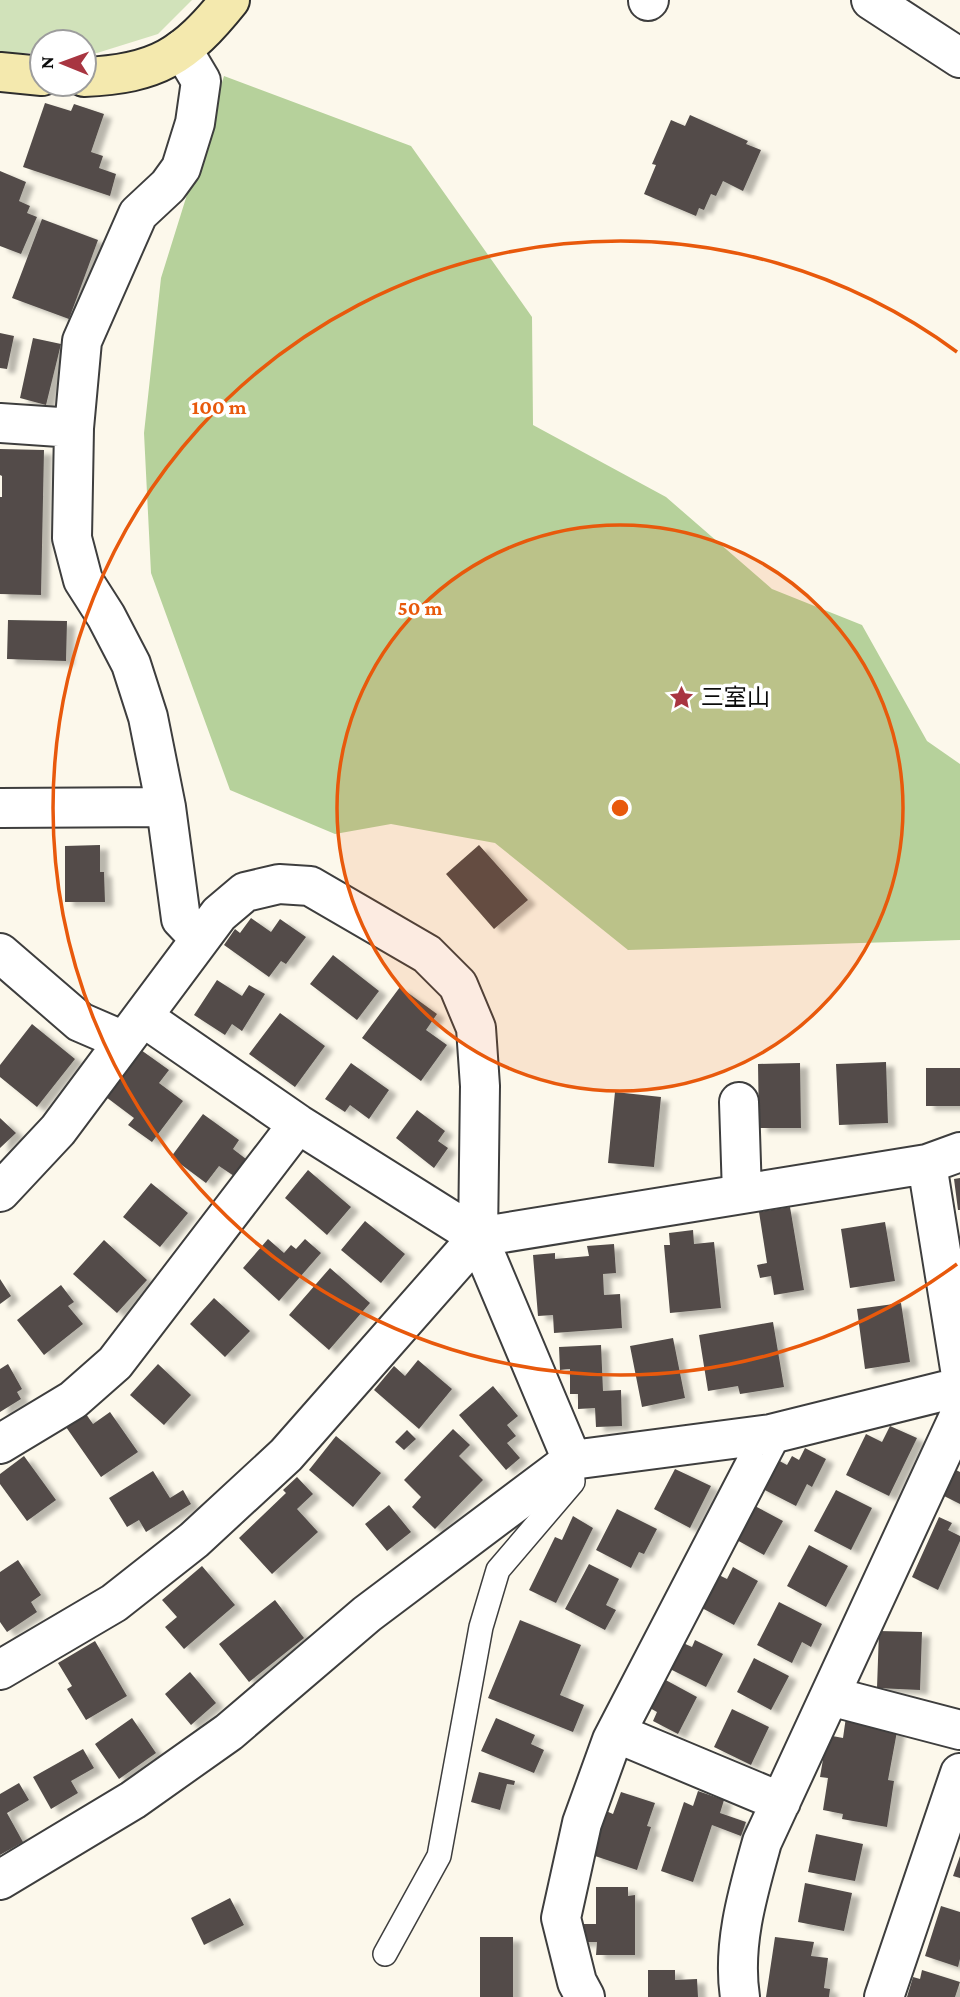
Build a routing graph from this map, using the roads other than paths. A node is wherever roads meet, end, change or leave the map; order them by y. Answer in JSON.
{"nodes":[{"id":1,"x":230,"y":0,"type":"edge"},
{"id":2,"x":871,"y":0,"type":"edge"},
{"id":3,"x":181,"y":49,"type":"junction"},
{"id":4,"x":960,"y":58,"type":"edge"},
{"id":5,"x":0,"y":72,"type":"edge"},
{"id":6,"x":28,"y":75,"type":"edge"},
{"id":7,"x":98,"y":77,"type":"edge"},
{"id":8,"x":0,"y":423,"type":"edge"},
{"id":9,"x":74,"y":428,"type":"junction"},
{"id":10,"x":166,"y":807,"type":"junction"},
{"id":11,"x":0,"y":808,"type":"edge"},
{"id":12,"x":200,"y":939,"type":"junction"},
{"id":13,"x":0,"y":953,"type":"edge"},
{"id":14,"x":133,"y":1029,"type":"junction"},
{"id":15,"x":739,"y":1102,"type":"dead end"},
{"id":16,"x":298,"y":1124,"type":"junction"},
{"id":17,"x":944,"y":1158,"type":"edge"},
{"id":18,"x":0,"y":1192,"type":"edge"},
{"id":19,"x":742,"y":1194,"type":"junction"},
{"id":20,"x":478,"y":1237,"type":"junction"},
{"id":21,"x":960,"y":1369,"type":"edge"},
{"id":22,"x":960,"y":1387,"type":"edge"},
{"id":23,"x":960,"y":1414,"type":"edge"},
{"id":24,"x":771,"y":1434,"type":"junction"},
{"id":25,"x":0,"y":1444,"type":"edge"},
{"id":26,"x":572,"y":1460,"type":"junction"},
{"id":27,"x":0,"y":1670,"type":"edge"},
{"id":28,"x":830,"y":1696,"type":"junction"},
{"id":29,"x":960,"y":1730,"type":"edge"},
{"id":30,"x":616,"y":1733,"type":"junction"},
{"id":31,"x":960,"y":1773,"type":"edge"},
{"id":32,"x":781,"y":1802,"type":"junction"},
{"id":33,"x":0,"y":1880,"type":"edge"},
{"id":34,"x":385,"y":1954,"type":"dead end"},
{"id":35,"x":584,"y":1997,"type":"edge"},
{"id":36,"x":740,"y":1997,"type":"edge"},
{"id":37,"x":884,"y":1997,"type":"edge"}],
"edges":[{"from":1,"to":3,"type":"street"},
{"from":2,"to":4,"type":"street"},
{"from":3,"to":7,"type":"street"},
{"from":3,"to":9,"type":"street"},
{"from":5,"to":6,"type":"street"},
{"from":8,"to":9,"type":"street"},
{"from":9,"to":10,"type":"street"},
{"from":10,"to":11,"type":"street"},
{"from":10,"to":12,"type":"street"},
{"from":12,"to":14,"type":"street"},
{"from":12,"to":20,"type":"street"},
{"from":13,"to":14,"type":"street"},
{"from":14,"to":16,"type":"street"},
{"from":14,"to":18,"type":"street"},
{"from":15,"to":19,"type":"street"},
{"from":16,"to":20,"type":"street"},
{"from":16,"to":25,"type":"street"},
{"from":17,"to":19,"type":"street"},
{"from":17,"to":21,"type":"street"},
{"from":19,"to":20,"type":"street"},
{"from":20,"to":26,"type":"street"},
{"from":20,"to":27,"type":"street"},
{"from":22,"to":24,"type":"street"},
{"from":23,"to":28,"type":"street"},
{"from":24,"to":26,"type":"street"},
{"from":24,"to":30,"type":"street"},
{"from":26,"to":33,"type":"street"},
{"from":26,"to":34,"type":"lane"},
{"from":28,"to":29,"type":"street"},
{"from":28,"to":32,"type":"street"},
{"from":30,"to":32,"type":"street"},
{"from":30,"to":35,"type":"street"},
{"from":31,"to":37,"type":"street"},
{"from":32,"to":36,"type":"street"}]}
